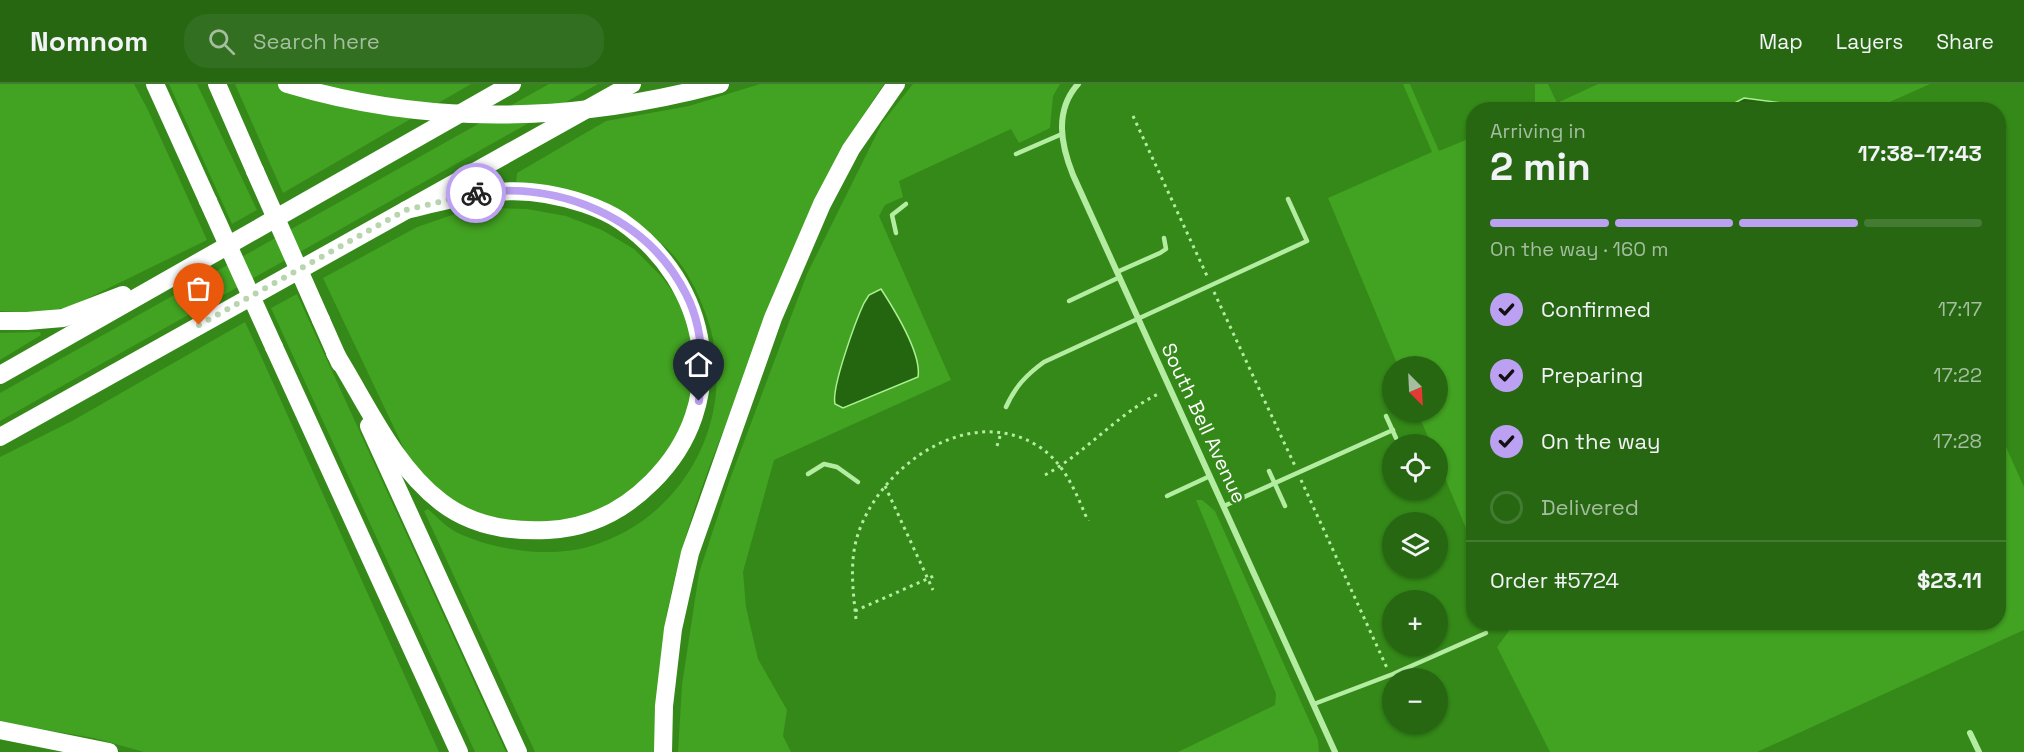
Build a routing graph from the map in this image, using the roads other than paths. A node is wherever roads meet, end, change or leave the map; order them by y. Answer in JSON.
{"nodes":[{"id":1,"x":145,"y":84,"type":"edge"},
{"id":2,"x":155,"y":84,"type":"edge"},
{"id":3,"x":217,"y":84,"type":"edge"},
{"id":4,"x":287,"y":84,"type":"edge"},
{"id":5,"x":488,"y":84,"type":"edge"},
{"id":6,"x":512,"y":84,"type":"edge"},
{"id":7,"x":632,"y":84,"type":"edge"},
{"id":8,"x":720,"y":84,"type":"edge"},
{"id":9,"x":896,"y":84,"type":"edge"},
{"id":10,"x":1078,"y":84,"type":"edge"},
{"id":11,"x":1062,"y":134,"type":"junction"},
{"id":12,"x":184,"y":147,"type":"junction"},
{"id":13,"x":391,"y":152,"type":"junction"},
{"id":14,"x":1016,"y":154,"type":"dead end"},
{"id":15,"x":1288,"y":199,"type":"dead end"},
{"id":16,"x":906,"y":204,"type":"dead end"},
{"id":17,"x":406,"y":210,"type":"junction"},
{"id":18,"x":896,"y":233,"type":"dead end"},
{"id":19,"x":1164,"y":238,"type":"dead end"},
{"id":20,"x":1119,"y":275,"type":"junction"},
{"id":21,"x":175,"y":276,"type":"junction"},
{"id":22,"x":1069,"y":301,"type":"dead end"},
{"id":23,"x":1138,"y":317,"type":"junction"},
{"id":24,"x":0,"y":321,"type":"edge"},
{"id":25,"x":336,"y":353,"type":"junction"},
{"id":26,"x":0,"y":375,"type":"edge"},
{"id":27,"x":1006,"y":407,"type":"dead end"},
{"id":28,"x":1389,"y":422,"type":"edge"},
{"id":29,"x":1393,"y":430,"type":"junction"},
{"id":30,"x":1394,"y":434,"type":"edge"},
{"id":31,"x":0,"y":437,"type":"edge"},
{"id":32,"x":1269,"y":471,"type":"dead end"},
{"id":33,"x":808,"y":474,"type":"dead end"},
{"id":34,"x":1210,"y":476,"type":"junction"},
{"id":35,"x":858,"y":482,"type":"dead end"},
{"id":36,"x":1274,"y":483,"type":"junction"},
{"id":37,"x":1167,"y":496,"type":"dead end"},
{"id":38,"x":1224,"y":506,"type":"junction"},
{"id":39,"x":1285,"y":506,"type":"dead end"},
{"id":40,"x":1486,"y":633,"type":"dead end"},
{"id":41,"x":1314,"y":704,"type":"junction"},
{"id":42,"x":0,"y":730,"type":"edge"},
{"id":43,"x":1970,"y":733,"type":"dead end"},
{"id":44,"x":109,"y":752,"type":"edge"},
{"id":45,"x":459,"y":752,"type":"edge"},
{"id":46,"x":518,"y":752,"type":"edge"},
{"id":47,"x":663,"y":752,"type":"edge"},
{"id":48,"x":1335,"y":752,"type":"edge"},
{"id":49,"x":1979,"y":752,"type":"edge"}],
"edges":[{"from":1,"to":12,"type":"highway"},
{"from":2,"to":12,"type":"highway"},
{"from":3,"to":25,"type":"highway","bridge":true},
{"from":4,"to":8,"type":"highway","bridge":true},
{"from":5,"to":13,"type":"highway"},
{"from":6,"to":13,"type":"highway"},
{"from":7,"to":17,"type":"highway"},
{"from":9,"to":47,"type":"highway"},
{"from":10,"to":11,"type":"street","name":"South Bell Avenue"},
{"from":11,"to":14,"type":"lane"},
{"from":11,"to":20,"type":"street","name":"South Bell Avenue"},
{"from":12,"to":45,"type":"highway","bridge":true},
{"from":13,"to":21,"type":"highway"},
{"from":15,"to":23,"type":"lane"},
{"from":16,"to":18,"type":"lane"},
{"from":17,"to":25,"type":"highway"},
{"from":17,"to":31,"type":"highway"},
{"from":19,"to":20,"type":"lane"},
{"from":20,"to":22,"type":"lane"},
{"from":20,"to":23,"type":"street","name":"South Bell Avenue"},
{"from":21,"to":24,"type":"highway"},
{"from":21,"to":26,"type":"highway"},
{"from":23,"to":27,"type":"lane"},
{"from":23,"to":34,"type":"street","name":"South Bell Avenue"},
{"from":25,"to":46,"type":"highway"},
{"from":28,"to":29,"type":"lane"},
{"from":29,"to":30,"type":"lane"},
{"from":29,"to":36,"type":"lane"},
{"from":32,"to":36,"type":"lane"},
{"from":33,"to":35,"type":"lane"},
{"from":34,"to":37,"type":"lane"},
{"from":34,"to":38,"type":"street","name":"South Bell Avenue"},
{"from":36,"to":38,"type":"lane"},
{"from":36,"to":39,"type":"lane"},
{"from":38,"to":41,"type":"street","name":"South Bell Avenue"},
{"from":40,"to":41,"type":"lane"},
{"from":41,"to":48,"type":"street","name":"South Bell Avenue"},
{"from":42,"to":44,"type":"highway"},
{"from":43,"to":49,"type":"street"}]}
